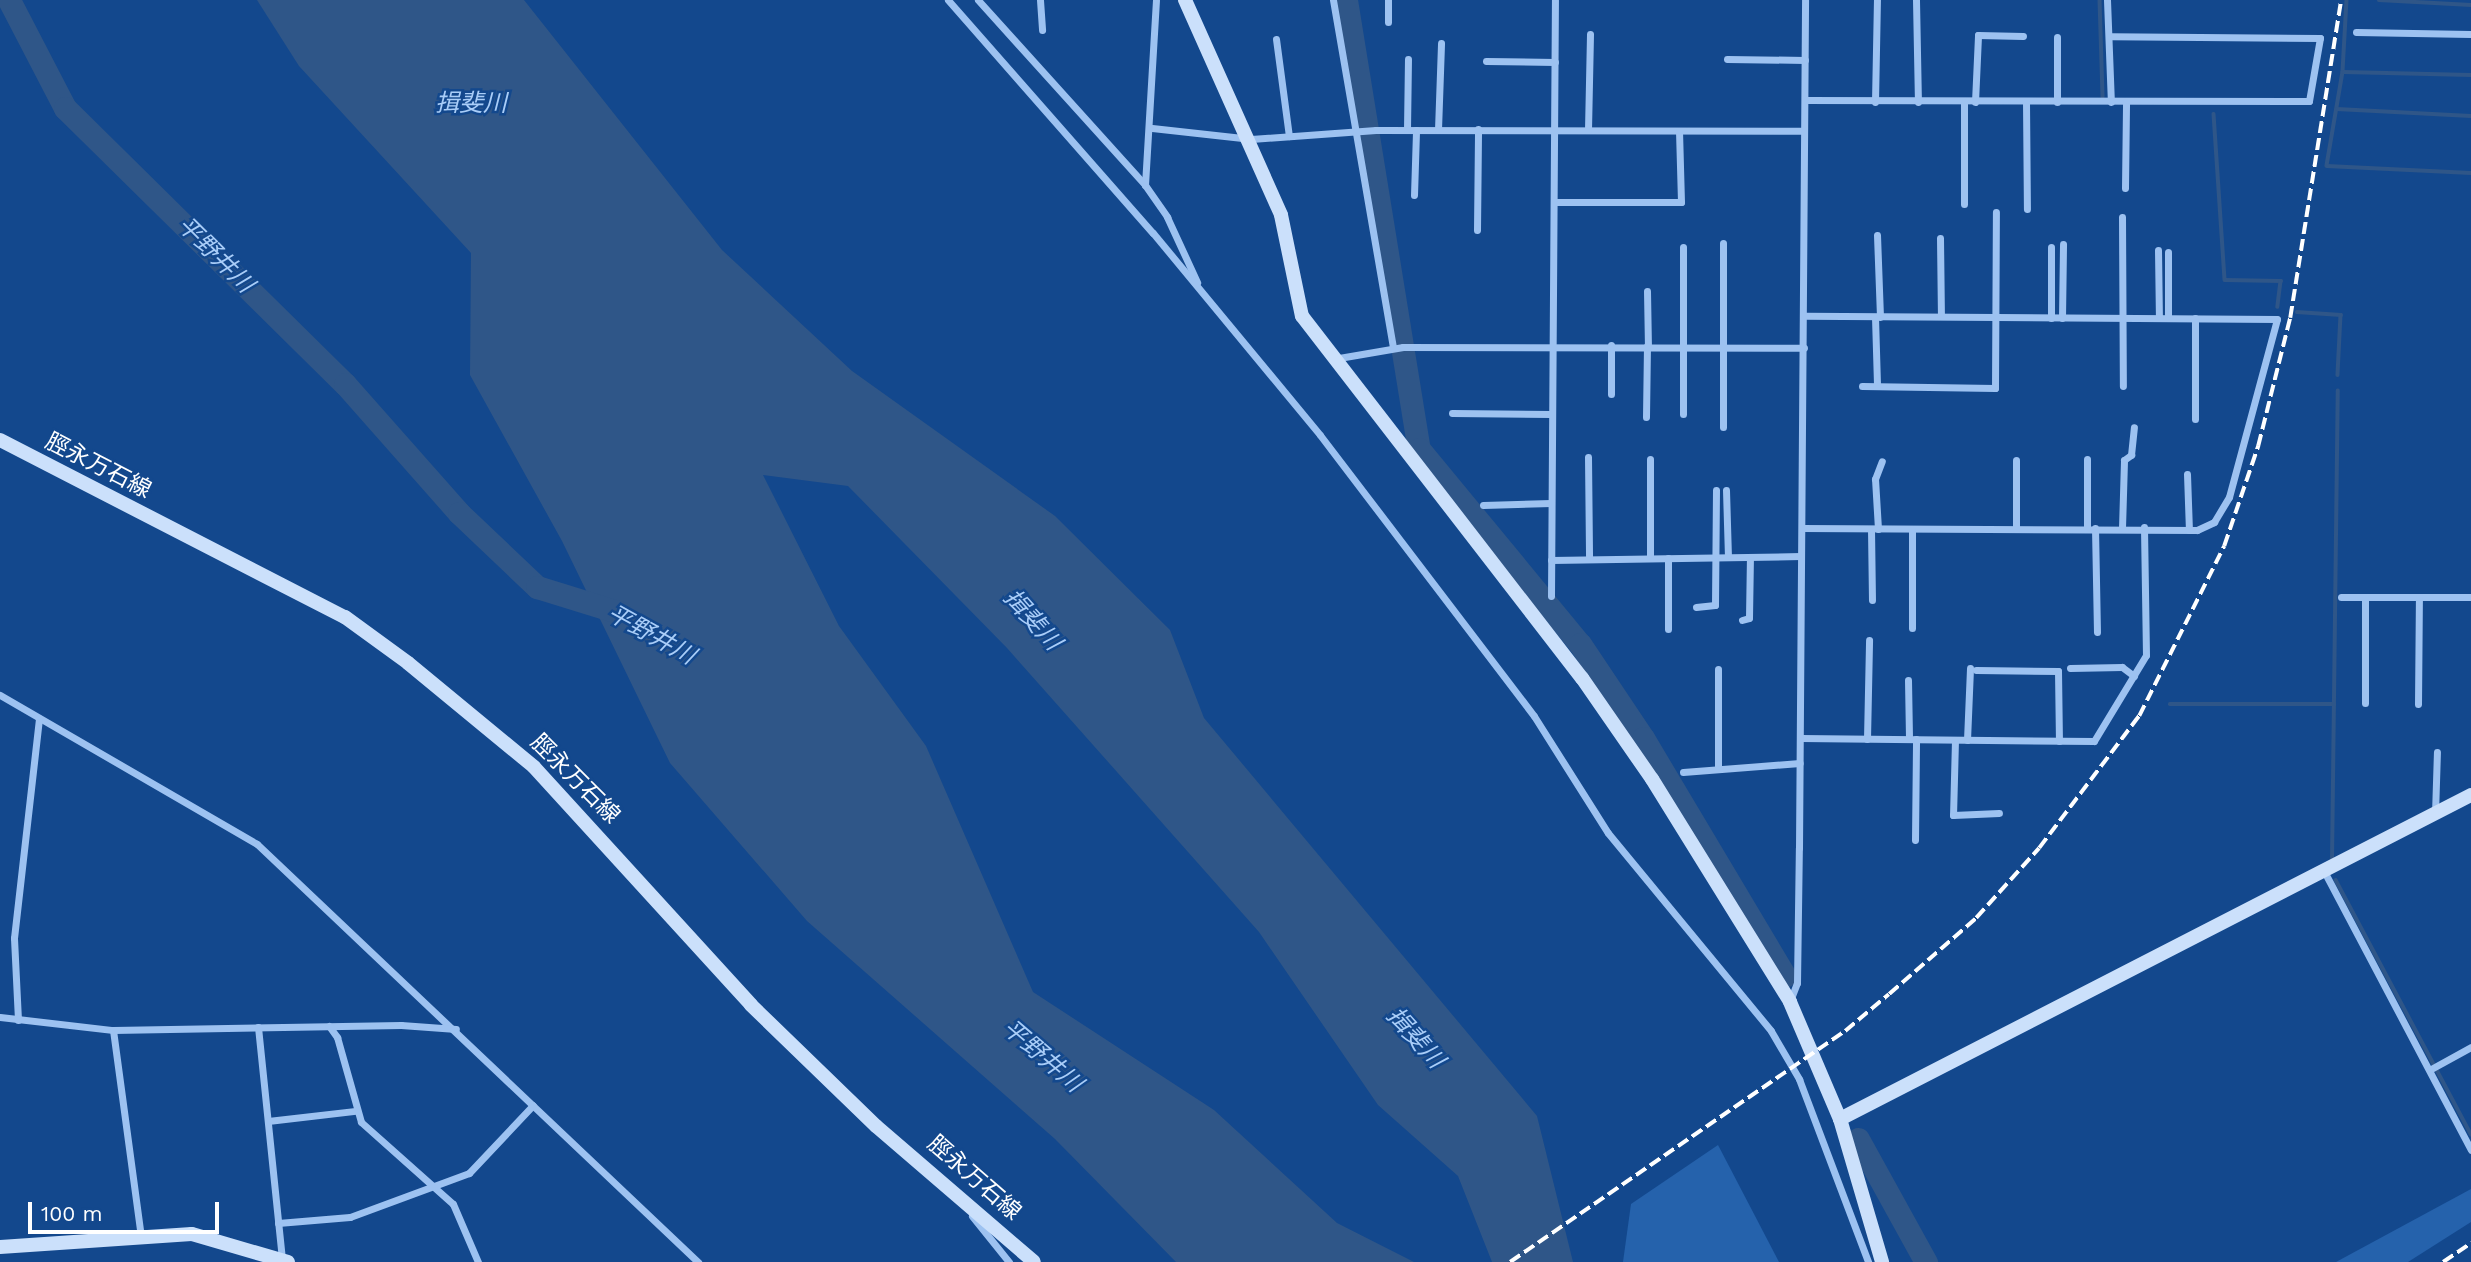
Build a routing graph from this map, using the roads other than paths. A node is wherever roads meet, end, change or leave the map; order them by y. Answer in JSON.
{"nodes":[{"id":1,"x":948,"y":0,"type":"edge"},
{"id":2,"x":978,"y":0,"type":"edge"},
{"id":3,"x":1040,"y":0,"type":"edge"},
{"id":4,"x":1156,"y":0,"type":"edge"},
{"id":5,"x":1185,"y":0,"type":"edge"},
{"id":6,"x":1333,"y":0,"type":"edge"},
{"id":7,"x":1388,"y":0,"type":"edge"},
{"id":8,"x":1555,"y":0,"type":"edge"},
{"id":9,"x":1805,"y":0,"type":"edge"},
{"id":10,"x":1877,"y":0,"type":"edge"},
{"id":11,"x":1916,"y":0,"type":"edge"},
{"id":12,"x":2107,"y":0,"type":"edge"},
{"id":13,"x":1388,"y":22,"type":"dead end"},
{"id":14,"x":1042,"y":30,"type":"dead end"},
{"id":15,"x":2356,"y":32,"type":"dead end"},
{"id":16,"x":1590,"y":34,"type":"dead end"},
{"id":17,"x":2471,"y":34,"type":"edge"},
{"id":18,"x":2022,"y":36,"type":"dead end"},
{"id":19,"x":2110,"y":36,"type":"junction"},
{"id":20,"x":2057,"y":37,"type":"dead end"},
{"id":21,"x":1276,"y":38,"type":"dead end"},
{"id":22,"x":1441,"y":43,"type":"dead end"},
{"id":23,"x":1408,"y":59,"type":"dead end"},
{"id":24,"x":1727,"y":59,"type":"dead end"},
{"id":25,"x":1805,"y":60,"type":"junction"},
{"id":26,"x":1486,"y":61,"type":"dead end"},
{"id":27,"x":1555,"y":62,"type":"junction"},
{"id":28,"x":1805,"y":100,"type":"junction"},
{"id":29,"x":1875,"y":102,"type":"junction"},
{"id":30,"x":1918,"y":102,"type":"junction"},
{"id":31,"x":1964,"y":102,"type":"junction"},
{"id":32,"x":1975,"y":102,"type":"junction"},
{"id":33,"x":2026,"y":102,"type":"junction"},
{"id":34,"x":2057,"y":102,"type":"junction"},
{"id":35,"x":2110,"y":102,"type":"junction"},
{"id":36,"x":2126,"y":102,"type":"junction"},
{"id":37,"x":1152,"y":128,"type":"junction"},
{"id":38,"x":1555,"y":129,"type":"junction"},
{"id":39,"x":1411,"y":130,"type":"junction"},
{"id":40,"x":1438,"y":130,"type":"junction"},
{"id":41,"x":1478,"y":130,"type":"junction"},
{"id":42,"x":1588,"y":130,"type":"junction"},
{"id":43,"x":1679,"y":131,"type":"junction"},
{"id":44,"x":1804,"y":131,"type":"junction"},
{"id":45,"x":1357,"y":132,"type":"junction"},
{"id":46,"x":1289,"y":136,"type":"junction"},
{"id":47,"x":1251,"y":139,"type":"junction"},
{"id":48,"x":1145,"y":185,"type":"junction"},
{"id":49,"x":2125,"y":188,"type":"dead end"},
{"id":50,"x":1414,"y":195,"type":"dead end"},
{"id":51,"x":1554,"y":202,"type":"junction"},
{"id":52,"x":1964,"y":204,"type":"dead end"},
{"id":53,"x":2027,"y":209,"type":"dead end"},
{"id":54,"x":1996,"y":212,"type":"dead end"},
{"id":55,"x":2122,"y":217,"type":"dead end"},
{"id":56,"x":1477,"y":230,"type":"dead end"},
{"id":57,"x":1877,"y":235,"type":"dead end"},
{"id":58,"x":1940,"y":238,"type":"dead end"},
{"id":59,"x":1723,"y":243,"type":"dead end"},
{"id":60,"x":2063,"y":244,"type":"dead end"},
{"id":61,"x":1683,"y":247,"type":"dead end"},
{"id":62,"x":2051,"y":247,"type":"dead end"},
{"id":63,"x":2158,"y":250,"type":"dead end"},
{"id":64,"x":2168,"y":252,"type":"dead end"},
{"id":65,"x":1647,"y":291,"type":"dead end"},
{"id":66,"x":1201,"y":292,"type":"junction"},
{"id":67,"x":1805,"y":316,"type":"junction"},
{"id":68,"x":1941,"y":316,"type":"junction"},
{"id":69,"x":1997,"y":316,"type":"junction"},
{"id":70,"x":1878,"y":317,"type":"junction"},
{"id":71,"x":2051,"y":318,"type":"junction"},
{"id":72,"x":2062,"y":318,"type":"junction"},
{"id":73,"x":2122,"y":318,"type":"junction"},
{"id":74,"x":2159,"y":318,"type":"junction"},
{"id":75,"x":2168,"y":318,"type":"junction"},
{"id":76,"x":2195,"y":318,"type":"junction"},
{"id":77,"x":1552,"y":345,"type":"junction"},
{"id":78,"x":1611,"y":345,"type":"junction"},
{"id":79,"x":1647,"y":346,"type":"junction"},
{"id":80,"x":1683,"y":346,"type":"junction"},
{"id":81,"x":1723,"y":347,"type":"junction"},
{"id":82,"x":1393,"y":348,"type":"junction"},
{"id":83,"x":1804,"y":348,"type":"junction"},
{"id":84,"x":1332,"y":359,"type":"junction"},
{"id":85,"x":1877,"y":384,"type":"junction"},
{"id":86,"x":1862,"y":386,"type":"dead end"},
{"id":87,"x":2123,"y":386,"type":"dead end"},
{"id":88,"x":1611,"y":394,"type":"dead end"},
{"id":89,"x":1452,"y":413,"type":"dead end"},
{"id":90,"x":1551,"y":414,"type":"junction"},
{"id":91,"x":1683,"y":414,"type":"dead end"},
{"id":92,"x":1646,"y":417,"type":"dead end"},
{"id":93,"x":2195,"y":419,"type":"dead end"},
{"id":94,"x":1723,"y":427,"type":"dead end"},
{"id":95,"x":2134,"y":427,"type":"dead end"},
{"id":96,"x":0,"y":440,"type":"edge"},
{"id":97,"x":1588,"y":457,"type":"dead end"},
{"id":98,"x":1650,"y":459,"type":"dead end"},
{"id":99,"x":2087,"y":459,"type":"dead end"},
{"id":100,"x":2016,"y":460,"type":"dead end"},
{"id":101,"x":1882,"y":461,"type":"dead end"},
{"id":102,"x":2187,"y":474,"type":"dead end"},
{"id":103,"x":1716,"y":490,"type":"dead end"},
{"id":104,"x":1726,"y":490,"type":"dead end"},
{"id":105,"x":1551,"y":503,"type":"junction"},
{"id":106,"x":1483,"y":505,"type":"dead end"},
{"id":107,"x":2122,"y":527,"type":"junction"},
{"id":108,"x":2144,"y":527,"type":"junction"},
{"id":109,"x":1802,"y":528,"type":"junction"},
{"id":110,"x":2016,"y":528,"type":"junction"},
{"id":111,"x":2091,"y":528,"type":"junction"},
{"id":112,"x":1874,"y":529,"type":"junction"},
{"id":113,"x":1912,"y":529,"type":"junction"},
{"id":114,"x":2189,"y":530,"type":"junction"},
{"id":115,"x":1801,"y":556,"type":"junction"},
{"id":116,"x":1716,"y":557,"type":"junction"},
{"id":117,"x":1728,"y":557,"type":"junction"},
{"id":118,"x":1750,"y":557,"type":"junction"},
{"id":119,"x":1650,"y":558,"type":"junction"},
{"id":120,"x":1668,"y":558,"type":"junction"},
{"id":121,"x":1551,"y":559,"type":"junction"},
{"id":122,"x":1589,"y":559,"type":"junction"},
{"id":123,"x":1551,"y":596,"type":"dead end"},
{"id":124,"x":2341,"y":597,"type":"dead end"},
{"id":125,"x":2365,"y":597,"type":"junction"},
{"id":126,"x":2419,"y":597,"type":"junction"},
{"id":127,"x":2471,"y":597,"type":"edge"},
{"id":128,"x":1872,"y":600,"type":"dead end"},
{"id":129,"x":1696,"y":607,"type":"dead end"},
{"id":130,"x":1742,"y":620,"type":"dead end"},
{"id":131,"x":1912,"y":628,"type":"dead end"},
{"id":132,"x":1668,"y":629,"type":"dead end"},
{"id":133,"x":2097,"y":632,"type":"dead end"},
{"id":134,"x":1869,"y":640,"type":"dead end"},
{"id":135,"x":2070,"y":668,"type":"dead end"},
{"id":136,"x":1718,"y":669,"type":"dead end"},
{"id":137,"x":2134,"y":676,"type":"junction"},
{"id":138,"x":1908,"y":680,"type":"dead end"},
{"id":139,"x":0,"y":695,"type":"edge"},
{"id":140,"x":2365,"y":703,"type":"dead end"},
{"id":141,"x":2418,"y":704,"type":"dead end"},
{"id":142,"x":39,"y":718,"type":"junction"},
{"id":143,"x":1801,"y":738,"type":"junction"},
{"id":144,"x":1867,"y":739,"type":"junction"},
{"id":145,"x":1912,"y":739,"type":"junction"},
{"id":146,"x":1955,"y":740,"type":"junction"},
{"id":147,"x":1967,"y":740,"type":"junction"},
{"id":148,"x":2059,"y":741,"type":"junction"},
{"id":149,"x":2437,"y":752,"type":"dead end"},
{"id":150,"x":1800,"y":763,"type":"junction"},
{"id":151,"x":1718,"y":769,"type":"junction"},
{"id":152,"x":1683,"y":772,"type":"dead end"},
{"id":153,"x":2471,"y":795,"type":"edge"},
{"id":154,"x":1999,"y":813,"type":"dead end"},
{"id":155,"x":2435,"y":814,"type":"junction"},
{"id":156,"x":1915,"y":840,"type":"dead end"},
{"id":157,"x":2325,"y":873,"type":"junction"},
{"id":158,"x":1790,"y":1002,"type":"junction"},
{"id":159,"x":0,"y":1017,"type":"edge"},
{"id":160,"x":18,"y":1020,"type":"junction"},
{"id":161,"x":329,"y":1026,"type":"junction"},
{"id":162,"x":258,"y":1027,"type":"junction"},
{"id":163,"x":113,"y":1030,"type":"junction"},
{"id":164,"x":457,"y":1030,"type":"junction"},
{"id":165,"x":2471,"y":1047,"type":"edge"},
{"id":166,"x":2431,"y":1069,"type":"junction"},
{"id":167,"x":533,"y":1105,"type":"junction"},
{"id":168,"x":355,"y":1111,"type":"junction"},
{"id":169,"x":1840,"y":1119,"type":"junction"},
{"id":170,"x":268,"y":1121,"type":"junction"},
{"id":171,"x":2471,"y":1150,"type":"edge"},
{"id":172,"x":940,"y":1178,"type":"junction"},
{"id":173,"x":434,"y":1186,"type":"junction"},
{"id":174,"x":278,"y":1223,"type":"junction"},
{"id":175,"x":141,"y":1237,"type":"junction"},
{"id":176,"x":0,"y":1247,"type":"edge"},
{"id":177,"x":284,"y":1261,"type":"edge"},
{"id":178,"x":478,"y":1262,"type":"edge"},
{"id":179,"x":698,"y":1262,"type":"edge"},
{"id":180,"x":1009,"y":1262,"type":"edge"},
{"id":181,"x":1034,"y":1262,"type":"edge"},
{"id":182,"x":1868,"y":1262,"type":"edge"},
{"id":183,"x":1882,"y":1262,"type":"edge"}],
"edges":[{"from":1,"to":66,"type":"street"},
{"from":2,"to":48,"type":"street"},
{"from":3,"to":14,"type":"street"},
{"from":4,"to":37,"type":"street"},
{"from":5,"to":47,"type":"street"},
{"from":6,"to":45,"type":"street"},
{"from":7,"to":13,"type":"street"},
{"from":8,"to":27,"type":"street"},
{"from":9,"to":25,"type":"street"},
{"from":10,"to":29,"type":"street"},
{"from":11,"to":30,"type":"street"},
{"from":12,"to":19,"type":"street"},
{"from":15,"to":17,"type":"street"},
{"from":16,"to":42,"type":"street"},
{"from":18,"to":32,"type":"street"},
{"from":19,"to":35,"type":"street"},
{"from":19,"to":36,"type":"street"},
{"from":20,"to":34,"type":"street"},
{"from":21,"to":46,"type":"street"},
{"from":22,"to":40,"type":"street"},
{"from":23,"to":39,"type":"street"},
{"from":24,"to":25,"type":"street"},
{"from":25,"to":28,"type":"street"},
{"from":26,"to":27,"type":"street"},
{"from":27,"to":38,"type":"street"},
{"from":28,"to":29,"type":"street"},
{"from":28,"to":44,"type":"street"},
{"from":29,"to":30,"type":"street"},
{"from":30,"to":31,"type":"street"},
{"from":31,"to":32,"type":"street"},
{"from":31,"to":52,"type":"street"},
{"from":32,"to":33,"type":"street"},
{"from":33,"to":34,"type":"street"},
{"from":33,"to":53,"type":"street"},
{"from":34,"to":35,"type":"street"},
{"from":35,"to":36,"type":"street"},
{"from":36,"to":49,"type":"street"},
{"from":37,"to":47,"type":"street"},
{"from":37,"to":48,"type":"street"},
{"from":38,"to":41,"type":"street"},
{"from":38,"to":42,"type":"street"},
{"from":38,"to":51,"type":"street"},
{"from":39,"to":40,"type":"street"},
{"from":39,"to":45,"type":"street"},
{"from":39,"to":50,"type":"street"},
{"from":40,"to":41,"type":"street"},
{"from":41,"to":56,"type":"street"},
{"from":42,"to":43,"type":"street"},
{"from":43,"to":44,"type":"street"},
{"from":43,"to":51,"type":"street"},
{"from":44,"to":67,"type":"street"},
{"from":45,"to":46,"type":"street"},
{"from":45,"to":82,"type":"street"},
{"from":46,"to":47,"type":"street"},
{"from":47,"to":84,"type":"street"},
{"from":48,"to":66,"type":"street"},
{"from":51,"to":77,"type":"street"},
{"from":54,"to":69,"type":"street"},
{"from":55,"to":73,"type":"street"},
{"from":57,"to":70,"type":"street"},
{"from":58,"to":68,"type":"street"},
{"from":59,"to":81,"type":"street"},
{"from":60,"to":72,"type":"street"},
{"from":61,"to":80,"type":"street"},
{"from":62,"to":71,"type":"street"},
{"from":63,"to":74,"type":"street"},
{"from":64,"to":75,"type":"street"},
{"from":65,"to":79,"type":"street"},
{"from":66,"to":182,"type":"street"},
{"from":67,"to":70,"type":"street"},
{"from":67,"to":83,"type":"street"},
{"from":68,"to":69,"type":"street"},
{"from":68,"to":70,"type":"street"},
{"from":69,"to":71,"type":"street"},
{"from":69,"to":85,"type":"street"},
{"from":70,"to":85,"type":"street"},
{"from":71,"to":72,"type":"street"},
{"from":72,"to":73,"type":"street"},
{"from":73,"to":74,"type":"street"},
{"from":73,"to":87,"type":"street"},
{"from":74,"to":75,"type":"street"},
{"from":75,"to":76,"type":"street"},
{"from":76,"to":93,"type":"street"},
{"from":76,"to":114,"type":"street"},
{"from":77,"to":78,"type":"street"},
{"from":77,"to":82,"type":"street"},
{"from":77,"to":90,"type":"street"},
{"from":78,"to":79,"type":"street"},
{"from":78,"to":88,"type":"street"},
{"from":79,"to":80,"type":"street"},
{"from":79,"to":92,"type":"street"},
{"from":80,"to":81,"type":"street"},
{"from":80,"to":91,"type":"street"},
{"from":81,"to":83,"type":"street"},
{"from":81,"to":94,"type":"street"},
{"from":82,"to":84,"type":"street"},
{"from":83,"to":109,"type":"street"},
{"from":84,"to":158,"type":"street"},
{"from":85,"to":86,"type":"street"},
{"from":89,"to":90,"type":"street"},
{"from":90,"to":105,"type":"street"},
{"from":95,"to":107,"type":"street"},
{"from":96,"to":172,"type":"street","name":"脛永万石線"},
{"from":97,"to":122,"type":"street"},
{"from":98,"to":119,"type":"street"},
{"from":99,"to":111,"type":"street"},
{"from":100,"to":110,"type":"street"},
{"from":101,"to":112,"type":"street"},
{"from":102,"to":114,"type":"street"},
{"from":103,"to":116,"type":"street"},
{"from":104,"to":117,"type":"street"},
{"from":105,"to":106,"type":"street"},
{"from":105,"to":121,"type":"street"},
{"from":107,"to":108,"type":"street"},
{"from":107,"to":111,"type":"street"},
{"from":108,"to":114,"type":"street"},
{"from":108,"to":137,"type":"street"},
{"from":109,"to":112,"type":"street"},
{"from":109,"to":115,"type":"street"},
{"from":110,"to":111,"type":"street"},
{"from":110,"to":113,"type":"street"},
{"from":111,"to":133,"type":"street"},
{"from":112,"to":113,"type":"street"},
{"from":112,"to":128,"type":"street"},
{"from":113,"to":131,"type":"street"},
{"from":115,"to":118,"type":"street"},
{"from":115,"to":143,"type":"street"},
{"from":116,"to":117,"type":"street"},
{"from":116,"to":120,"type":"street"},
{"from":116,"to":129,"type":"street"},
{"from":117,"to":118,"type":"street"},
{"from":118,"to":130,"type":"street"},
{"from":119,"to":120,"type":"street"},
{"from":119,"to":122,"type":"street"},
{"from":120,"to":132,"type":"street"},
{"from":121,"to":122,"type":"street"},
{"from":121,"to":123,"type":"street"},
{"from":124,"to":125,"type":"street"},
{"from":125,"to":126,"type":"street"},
{"from":125,"to":140,"type":"street"},
{"from":126,"to":127,"type":"street"},
{"from":126,"to":141,"type":"street"},
{"from":134,"to":144,"type":"street"},
{"from":135,"to":137,"type":"street"},
{"from":136,"to":151,"type":"street"},
{"from":137,"to":148,"type":"street"},
{"from":138,"to":145,"type":"street"},
{"from":139,"to":142,"type":"street"},
{"from":142,"to":160,"type":"street"},
{"from":142,"to":164,"type":"street"},
{"from":143,"to":144,"type":"street"},
{"from":143,"to":150,"type":"street"},
{"from":144,"to":145,"type":"street"},
{"from":145,"to":146,"type":"street"},
{"from":145,"to":156,"type":"street"},
{"from":146,"to":147,"type":"street"},
{"from":146,"to":154,"type":"street"},
{"from":147,"to":148,"type":"street"},
{"from":147,"to":148,"type":"street"},
{"from":149,"to":155,"type":"street"},
{"from":150,"to":151,"type":"street"},
{"from":150,"to":158,"type":"street"},
{"from":151,"to":152,"type":"street"},
{"from":153,"to":155,"type":"street"},
{"from":155,"to":157,"type":"street"},
{"from":157,"to":166,"type":"street"},
{"from":157,"to":169,"type":"street"},
{"from":158,"to":169,"type":"street"},
{"from":159,"to":160,"type":"street"},
{"from":160,"to":163,"type":"street"},
{"from":161,"to":162,"type":"street"},
{"from":161,"to":164,"type":"street"},
{"from":161,"to":168,"type":"street"},
{"from":162,"to":163,"type":"street"},
{"from":162,"to":170,"type":"street"},
{"from":163,"to":175,"type":"street"},
{"from":164,"to":167,"type":"street"},
{"from":165,"to":166,"type":"street"},
{"from":166,"to":171,"type":"street"},
{"from":167,"to":173,"type":"street"},
{"from":167,"to":179,"type":"street"},
{"from":168,"to":170,"type":"street"},
{"from":168,"to":173,"type":"street"},
{"from":169,"to":183,"type":"street"},
{"from":170,"to":174,"type":"street"},
{"from":172,"to":180,"type":"street"},
{"from":172,"to":181,"type":"street","name":"脛永万石線"},
{"from":173,"to":174,"type":"street"},
{"from":173,"to":178,"type":"street"},
{"from":174,"to":177,"type":"street"},
{"from":175,"to":176,"type":"street"},
{"from":175,"to":177,"type":"street"}]}
